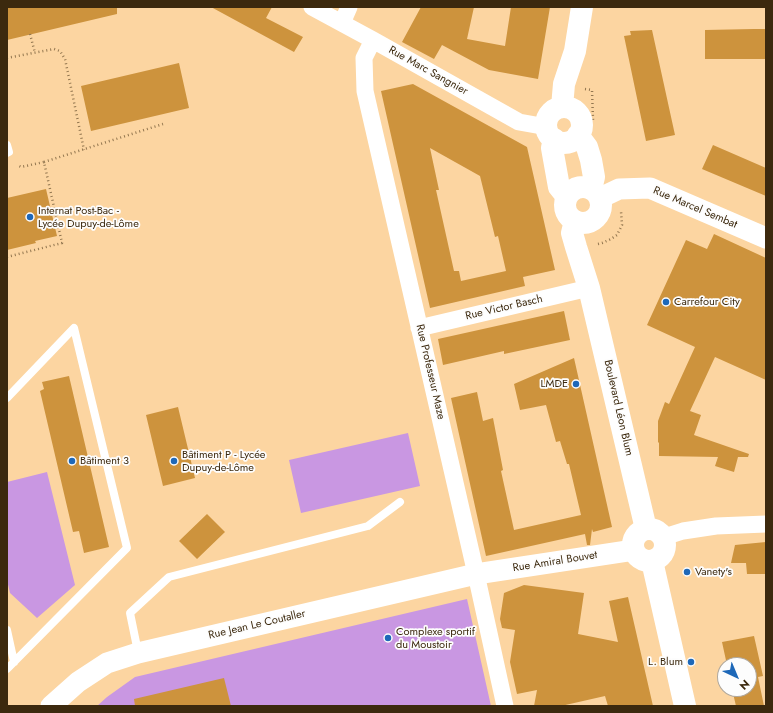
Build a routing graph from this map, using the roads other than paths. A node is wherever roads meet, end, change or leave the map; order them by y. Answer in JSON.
{"nodes":[{"id":1,"x":312,"y":7,"type":"edge"},
{"id":2,"x":349,"y":7,"type":"edge"},
{"id":3,"x":582,"y":7,"type":"edge"},
{"id":4,"x":342,"y":23,"type":"junction"},
{"id":5,"x":373,"y":40,"type":"junction"},
{"id":6,"x":569,"y":110,"type":"junction"},
{"id":7,"x":550,"y":133,"type":"junction"},
{"id":8,"x":578,"y":135,"type":"junction"},
{"id":9,"x":595,"y":193,"type":"junction"},
{"id":10,"x":567,"y":197,"type":"junction"},
{"id":11,"x":583,"y":222,"type":"junction"},
{"id":12,"x":766,"y":238,"type":"edge"},
{"id":13,"x":589,"y":288,"type":"junction"},
{"id":14,"x":419,"y":328,"type":"junction"},
{"id":15,"x":7,"y":398,"type":"edge"},
{"id":16,"x":400,"y":502,"type":"dead end"},
{"id":17,"x":766,"y":524,"type":"edge"},
{"id":18,"x":655,"y":533,"type":"junction"},
{"id":19,"x":643,"y":555,"type":"junction"},
{"id":20,"x":476,"y":574,"type":"junction"},
{"id":21,"x":7,"y":630,"type":"edge"},
{"id":22,"x":138,"y":653,"type":"junction"},
{"id":23,"x":14,"y":662,"type":"junction"},
{"id":24,"x":7,"y":669,"type":"edge"},
{"id":25,"x":51,"y":706,"type":"edge"},
{"id":26,"x":505,"y":706,"type":"edge"},
{"id":27,"x":685,"y":706,"type":"edge"}],
"edges":[{"from":1,"to":4,"type":"street","name":"Rue Marc Sangnier"},
{"from":2,"to":4,"type":"street"},
{"from":3,"to":6,"type":"main road"},
{"from":4,"to":5,"type":"street","name":"Rue Marc Sangnier"},
{"from":5,"to":7,"type":"street","name":"Rue Marc Sangnier"},
{"from":5,"to":14,"type":"street","name":"Rue Professeur Maze"},
{"from":6,"to":7,"type":"main road"},
{"from":6,"to":8,"type":"main road"},
{"from":7,"to":8,"type":"main road"},
{"from":7,"to":10,"type":"main road"},
{"from":8,"to":9,"type":"main road"},
{"from":9,"to":10,"type":"main road"},
{"from":9,"to":11,"type":"main road"},
{"from":9,"to":12,"type":"street","name":"Rue Marcel Sembat"},
{"from":10,"to":11,"type":"main road"},
{"from":11,"to":13,"type":"main road","name":"Boulevard Léon Blum"},
{"from":13,"to":14,"type":"street","name":"Rue Victor Basch"},
{"from":13,"to":18,"type":"main road","name":"Boulevard Léon Blum"},
{"from":14,"to":20,"type":"street","name":"Rue Professeur Maze"},
{"from":15,"to":23,"type":"lane"},
{"from":16,"to":22,"type":"lane"},
{"from":17,"to":18,"type":"street"},
{"from":18,"to":19,"type":"main road"},
{"from":18,"to":19,"type":"main road"},
{"from":19,"to":20,"type":"street","name":"Rue Amiral Bouvet"},
{"from":19,"to":27,"type":"main road"},
{"from":20,"to":22,"type":"street","name":"Rue Jean Le Coutaller"},
{"from":20,"to":26,"type":"street","name":"Rue Professeur Maze"},
{"from":21,"to":23,"type":"lane"},
{"from":22,"to":25,"type":"street","name":"Rue Jean Le Coutaller"},
{"from":23,"to":24,"type":"lane"}]}
